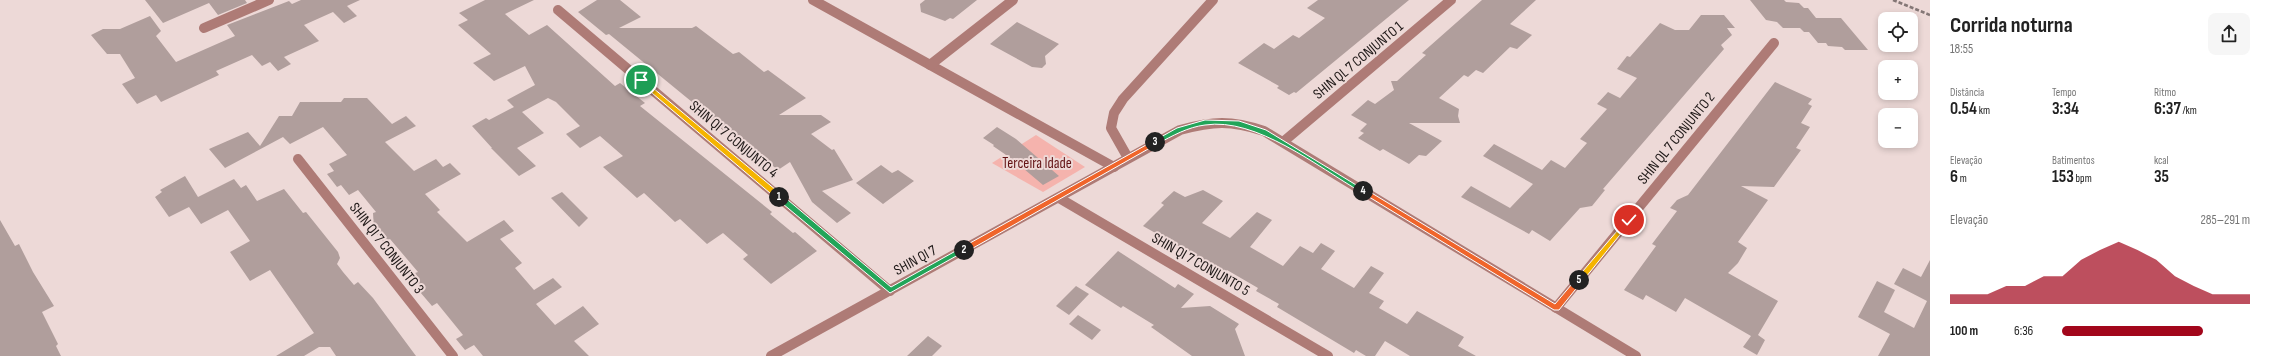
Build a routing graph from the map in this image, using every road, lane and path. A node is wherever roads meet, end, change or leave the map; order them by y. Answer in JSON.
{"nodes":[{"id":1,"x":269,"y":0,"type":"edge"},
{"id":2,"x":813,"y":0,"type":"edge"},
{"id":3,"x":1014,"y":0,"type":"edge"},
{"id":4,"x":1213,"y":0,"type":"edge"},
{"id":5,"x":1451,"y":0,"type":"edge"},
{"id":6,"x":1893,"y":0,"type":"edge"},
{"id":7,"x":558,"y":10,"type":"dead end"},
{"id":8,"x":1930,"y":15,"type":"edge"},
{"id":9,"x":204,"y":28,"type":"dead end"},
{"id":10,"x":1774,"y":43,"type":"dead end"},
{"id":11,"x":930,"y":65,"type":"junction"},
{"id":12,"x":1283,"y":142,"type":"junction"},
{"id":13,"x":1128,"y":158,"type":"junction"},
{"id":14,"x":298,"y":159,"type":"dead end"},
{"id":15,"x":1114,"y":166,"type":"junction"},
{"id":16,"x":1059,"y":198,"type":"junction"},
{"id":17,"x":890,"y":290,"type":"junction"},
{"id":18,"x":1556,"y":308,"type":"junction"},
{"id":19,"x":453,"y":356,"type":"edge"},
{"id":20,"x":771,"y":356,"type":"edge"},
{"id":21,"x":1328,"y":356,"type":"edge"},
{"id":22,"x":1636,"y":356,"type":"edge"}],
"edges":[{"from":1,"to":9,"type":"street"},
{"from":2,"to":11,"type":"street"},
{"from":3,"to":11,"type":"street"},
{"from":4,"to":13,"type":"street"},
{"from":5,"to":12,"type":"street","name":"SHIN QL 7 CONJUNTO 1"},
{"from":6,"to":8,"type":"path"},
{"from":7,"to":17,"type":"street","name":"SHIN QI 7 CONJUNTO 4"},
{"from":10,"to":18,"type":"street","name":"SHIN QL 7 CONJUNTO 2"},
{"from":11,"to":15,"type":"street"},
{"from":12,"to":13,"type":"street","name":"SHIN QI 7"},
{"from":12,"to":18,"type":"street","name":"SHIN QI 7"},
{"from":13,"to":15,"type":"street","name":"SHIN QI 7"},
{"from":14,"to":19,"type":"street","name":"SHIN QI 7 CONJUNTO 3"},
{"from":15,"to":16,"type":"street","name":"SHIN QI 7"},
{"from":16,"to":17,"type":"street","name":"SHIN QI 7"},
{"from":16,"to":21,"type":"street","name":"SHIN QI 7 CONJUNTO 5"},
{"from":17,"to":20,"type":"street","name":"SHIN QI 7"},
{"from":18,"to":22,"type":"street","name":"SHIN QI 7"}]}
